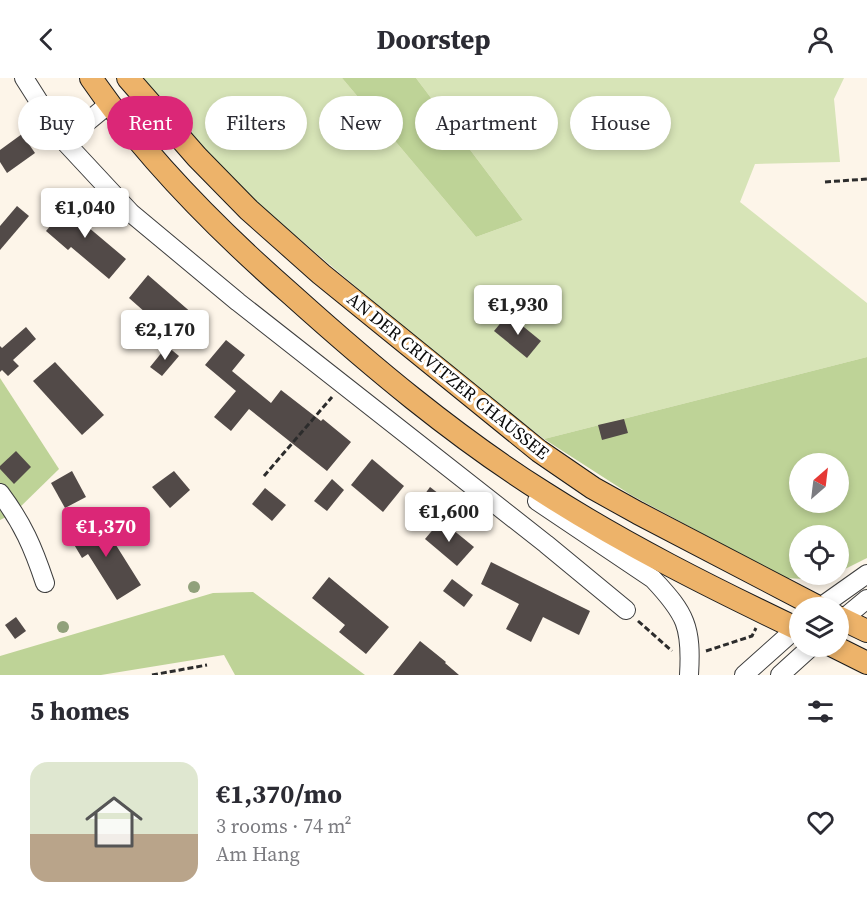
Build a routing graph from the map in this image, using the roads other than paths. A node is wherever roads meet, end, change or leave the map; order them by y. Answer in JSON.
{"nodes":[{"id":1,"x":24,"y":78,"type":"edge"},
{"id":2,"x":91,"y":78,"type":"edge"},
{"id":3,"x":128,"y":78,"type":"edge"},
{"id":4,"x":35,"y":96,"type":"edge"},
{"id":5,"x":107,"y":101,"type":"edge"},
{"id":6,"x":107,"y":106,"type":"edge"},
{"id":7,"x":95,"y":116,"type":"edge"},
{"id":8,"x":72,"y":150,"type":"edge"},
{"id":9,"x":148,"y":150,"type":"edge"},
{"id":10,"x":381,"y":373,"type":"junction"},
{"id":11,"x":0,"y":493,"type":"edge"},
{"id":12,"x":867,"y":574,"type":"edge"},
{"id":13,"x":45,"y":584,"type":"dead end"},
{"id":14,"x":800,"y":597,"type":"edge"},
{"id":15,"x":832,"y":597,"type":"edge"},
{"id":16,"x":867,"y":599,"type":"edge"},
{"id":17,"x":626,"y":610,"type":"road end"},
{"id":18,"x":849,"y":613,"type":"edge"},
{"id":19,"x":789,"y":624,"type":"edge"},
{"id":20,"x":849,"y":624,"type":"edge"},
{"id":21,"x":867,"y":631,"type":"edge"},
{"id":22,"x":789,"y":636,"type":"edge"},
{"id":23,"x":849,"y":654,"type":"edge"},
{"id":24,"x":800,"y":657,"type":"edge"},
{"id":25,"x":867,"y":663,"type":"edge"},
{"id":26,"x":689,"y":675,"type":"edge"},
{"id":27,"x":744,"y":675,"type":"edge"},
{"id":28,"x":780,"y":675,"type":"edge"}],
"edges":[{"from":1,"to":4,"type":"street"},
{"from":2,"to":5,"type":"main road","name":"AN DER CRIVITZER CHAUSSEE"},
{"from":3,"to":14,"type":"main road","name":"AN DER CRIVITZER CHAUSSEE"},
{"from":6,"to":7,"type":"street"},
{"from":8,"to":17,"type":"street"},
{"from":9,"to":10,"type":"main road","name":"AN DER CRIVITZER CHAUSSEE"},
{"from":10,"to":19,"type":"main road","name":"AN DER CRIVITZER CHAUSSEE"},
{"from":10,"to":26,"type":"street"},
{"from":11,"to":13,"type":"street"},
{"from":12,"to":15,"type":"street"},
{"from":16,"to":18,"type":"street"},
{"from":20,"to":21,"type":"main road"},
{"from":22,"to":27,"type":"street"},
{"from":23,"to":25,"type":"main road"},
{"from":24,"to":28,"type":"street"}]}
